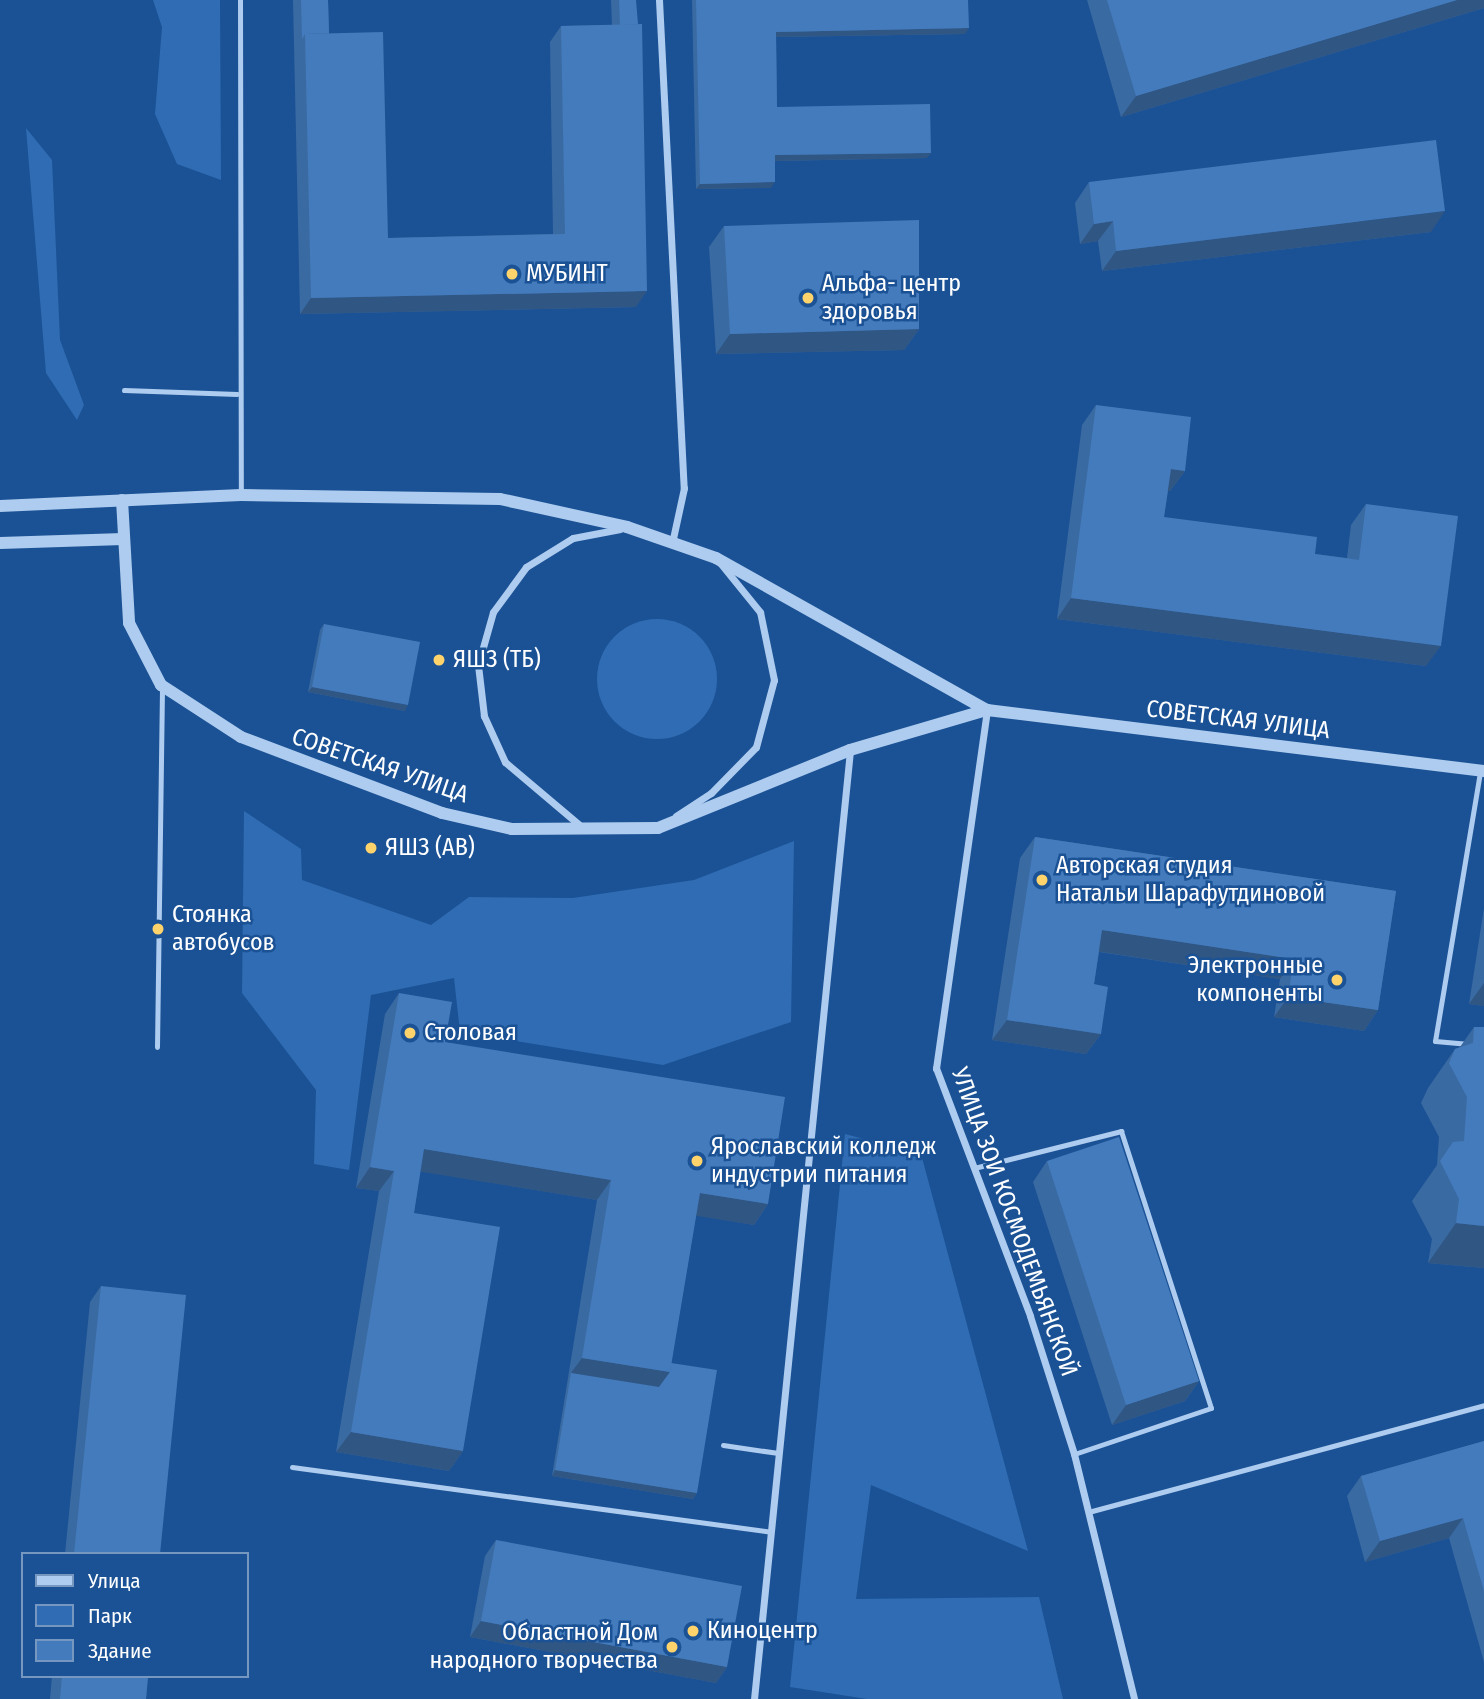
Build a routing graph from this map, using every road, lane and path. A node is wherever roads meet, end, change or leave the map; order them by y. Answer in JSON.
{"nodes":[{"id":1,"x":240,"y":0,"type":"edge"},
{"id":2,"x":659,"y":0,"type":"edge"},
{"id":3,"x":124,"y":390,"type":"dead end"},
{"id":4,"x":237,"y":394,"type":"junction"},
{"id":5,"x":241,"y":495,"type":"junction"},
{"id":6,"x":122,"y":500,"type":"junction"},
{"id":7,"x":0,"y":506,"type":"edge"},
{"id":8,"x":628,"y":527,"type":"junction"},
{"id":9,"x":123,"y":539,"type":"junction"},
{"id":10,"x":672,"y":543,"type":"junction"},
{"id":11,"x":0,"y":544,"type":"edge"},
{"id":12,"x":716,"y":558,"type":"junction"},
{"id":13,"x":162,"y":685,"type":"junction"},
{"id":14,"x":987,"y":710,"type":"junction"},
{"id":15,"x":850,"y":750,"type":"junction"},
{"id":16,"x":1482,"y":771,"type":"edge"},
{"id":17,"x":658,"y":828,"type":"junction"},
{"id":18,"x":587,"y":831,"type":"junction"},
{"id":19,"x":1484,"y":1046,"type":"edge"},
{"id":20,"x":158,"y":1047,"type":"dead end"},
{"id":21,"x":974,"y":1168,"type":"junction"},
{"id":22,"x":1484,"y":1405,"type":"edge"},
{"id":23,"x":723,"y":1445,"type":"dead end"},
{"id":24,"x":778,"y":1453,"type":"junction"},
{"id":25,"x":1074,"y":1454,"type":"junction"},
{"id":26,"x":292,"y":1467,"type":"dead end"},
{"id":27,"x":1092,"y":1511,"type":"junction"},
{"id":28,"x":771,"y":1532,"type":"junction"},
{"id":29,"x":754,"y":1699,"type":"edge"},
{"id":30,"x":1134,"y":1699,"type":"edge"}],
"edges":[{"from":1,"to":4,"type":"lane"},
{"from":2,"to":10,"type":"street"},
{"from":3,"to":4,"type":"lane"},
{"from":4,"to":5,"type":"lane"},
{"from":5,"to":6,"type":"street","name":"СОВЕТСКАЯ УЛИЦА"},
{"from":5,"to":8,"type":"street","name":"СОВЕТСКАЯ УЛИЦА"},
{"from":6,"to":7,"type":"street","name":"СОВЕТСКАЯ УЛИЦА"},
{"from":6,"to":9,"type":"street","name":"СОВЕТСКАЯ УЛИЦА"},
{"from":8,"to":10,"type":"street","name":"СОВЕТСКАЯ УЛИЦА"},
{"from":8,"to":18,"type":"street"},
{"from":9,"to":11,"type":"street"},
{"from":9,"to":13,"type":"street","name":"СОВЕТСКАЯ УЛИЦА"},
{"from":10,"to":12,"type":"street","name":"СОВЕТСКАЯ УЛИЦА"},
{"from":12,"to":14,"type":"street","name":"СОВЕТСКАЯ УЛИЦА"},
{"from":12,"to":17,"type":"street"},
{"from":13,"to":18,"type":"street","name":"СОВЕТСКАЯ УЛИЦА"},
{"from":13,"to":20,"type":"lane"},
{"from":14,"to":15,"type":"street","name":"СОВЕТСКАЯ УЛИЦА"},
{"from":14,"to":16,"type":"street","name":"СОВЕТСКАЯ УЛИЦА"},
{"from":14,"to":21,"type":"street","name":"УЛИЦА ЗОИ КОСМОДЕМЬЯНСКОЙ"},
{"from":15,"to":17,"type":"street","name":"СОВЕТСКАЯ УЛИЦА"},
{"from":15,"to":24,"type":"street"},
{"from":16,"to":19,"type":"lane"},
{"from":17,"to":18,"type":"street","name":"СОВЕТСКАЯ УЛИЦА"},
{"from":21,"to":25,"type":"street","name":"УЛИЦА ЗОИ КОСМОДЕМЬЯНСКОЙ"},
{"from":21,"to":25,"type":"lane"},
{"from":22,"to":27,"type":"lane"},
{"from":23,"to":24,"type":"lane"},
{"from":24,"to":28,"type":"street"},
{"from":25,"to":27,"type":"street","name":"УЛИЦА ЗОИ КОСМОДЕМЬЯНСКОЙ"},
{"from":26,"to":28,"type":"lane"},
{"from":27,"to":30,"type":"street","name":"УЛИЦА ЗОИ КОСМОДЕМЬЯНСКОЙ"},
{"from":28,"to":29,"type":"street"}]}
